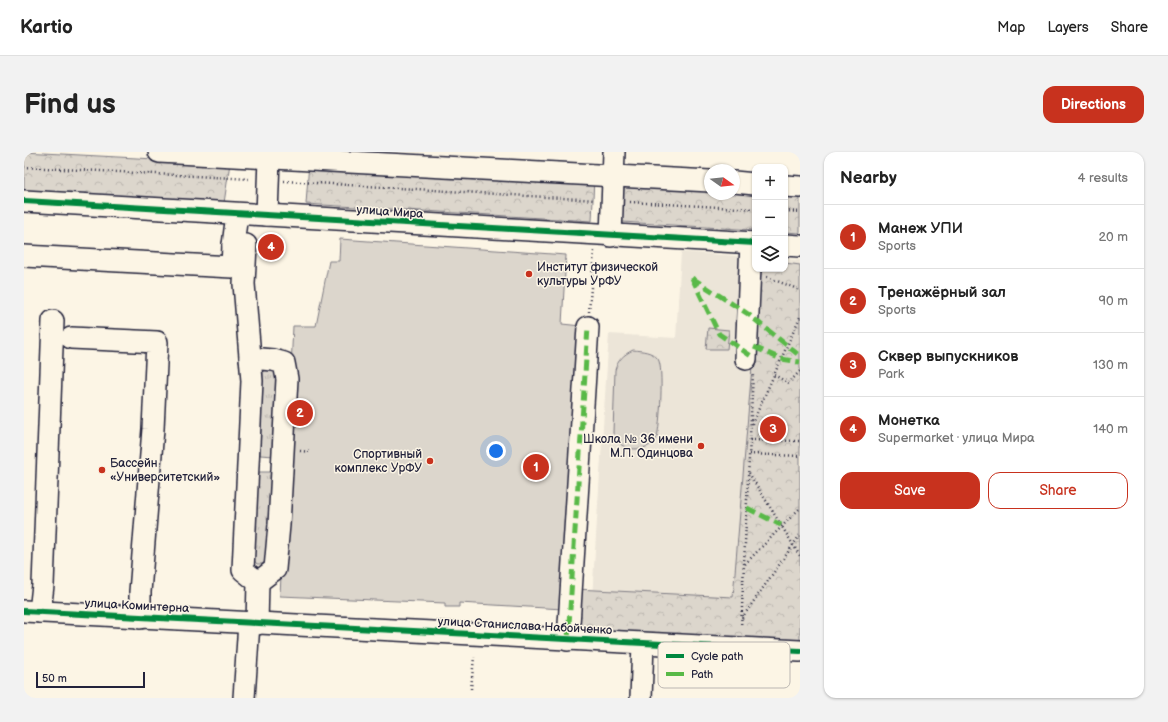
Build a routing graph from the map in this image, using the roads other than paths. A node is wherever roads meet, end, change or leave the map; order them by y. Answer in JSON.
{"nodes":[{"id":1,"x":159,"y":152,"type":"edge"},
{"id":2,"x":614,"y":152,"type":"edge"},
{"id":3,"x":275,"y":156,"type":"edge"},
{"id":4,"x":613,"y":174,"type":"junction"},
{"id":5,"x":704,"y":181,"type":"edge"},
{"id":6,"x":740,"y":183,"type":"edge"},
{"id":7,"x":752,"y":184,"type":"edge"},
{"id":8,"x":788,"y":186,"type":"edge"},
{"id":9,"x":800,"y":187,"type":"edge"},
{"id":10,"x":24,"y":201,"type":"edge"},
{"id":11,"x":236,"y":214,"type":"junction"},
{"id":12,"x":267,"y":215,"type":"junction"},
{"id":13,"x":611,"y":236,"type":"junction"},
{"id":14,"x":752,"y":243,"type":"edge"},
{"id":15,"x":233,"y":244,"type":"junction"},
{"id":16,"x":788,"y":245,"type":"edge"},
{"id":17,"x":800,"y":246,"type":"edge"},
{"id":18,"x":24,"y":256,"type":"edge"},
{"id":19,"x":752,"y":272,"type":"edge"},
{"id":20,"x":53,"y":321,"type":"dead end"},
{"id":21,"x":588,"y":327,"type":"road end"},
{"id":22,"x":71,"y":338,"type":"dead end"},
{"id":23,"x":250,"y":358,"type":"junction"},
{"id":24,"x":750,"y":362,"type":"road end"},
{"id":25,"x":258,"y":582,"type":"junction"},
{"id":26,"x":32,"y":612,"type":"edge"},
{"id":27,"x":140,"y":618,"type":"junction"},
{"id":28,"x":253,"y":623,"type":"junction"},
{"id":29,"x":568,"y":640,"type":"junction"},
{"id":30,"x":643,"y":644,"type":"junction"},
{"id":31,"x":658,"y":645,"type":"edge"},
{"id":32,"x":790,"y":651,"type":"edge"},
{"id":33,"x":800,"y":651,"type":"edge"},
{"id":34,"x":244,"y":698,"type":"edge"},
{"id":35,"x":641,"y":698,"type":"edge"}],
"edges":[{"from":1,"to":3,"type":"street"},
{"from":2,"to":4,"type":"street"},
{"from":3,"to":4,"type":"street"},
{"from":3,"to":12,"type":"street"},
{"from":4,"to":5,"type":"street"},
{"from":4,"to":13,"type":"street"},
{"from":6,"to":7,"type":"street"},
{"from":8,"to":9,"type":"street"},
{"from":10,"to":11,"type":"street","name":"улица Мира"},
{"from":11,"to":12,"type":"street","name":"улица Мира"},
{"from":11,"to":15,"type":"street"},
{"from":12,"to":13,"type":"street","name":"улица Мира"},
{"from":13,"to":14,"type":"street","name":"улица Мира"},
{"from":15,"to":18,"type":"street"},
{"from":15,"to":23,"type":"street"},
{"from":16,"to":17,"type":"street"},
{"from":19,"to":24,"type":"street"},
{"from":20,"to":26,"type":"street"},
{"from":21,"to":29,"type":"street"},
{"from":22,"to":27,"type":"street"},
{"from":23,"to":25,"type":"street"},
{"from":23,"to":25,"type":"street"},
{"from":25,"to":28,"type":"street"},
{"from":26,"to":27,"type":"street","name":"улица Коминтерна"},
{"from":27,"to":28,"type":"street","name":"улица Коминтерна"},
{"from":28,"to":29,"type":"street","name":"улица Станислава Набойченко"},
{"from":28,"to":34,"type":"street"},
{"from":29,"to":30,"type":"street","name":"улица Станислава Набойченко"},
{"from":30,"to":31,"type":"street","name":"улица Станислава Набойченко"},
{"from":30,"to":35,"type":"street"},
{"from":32,"to":33,"type":"street","name":"улица Станислава Набойченко"}]}
